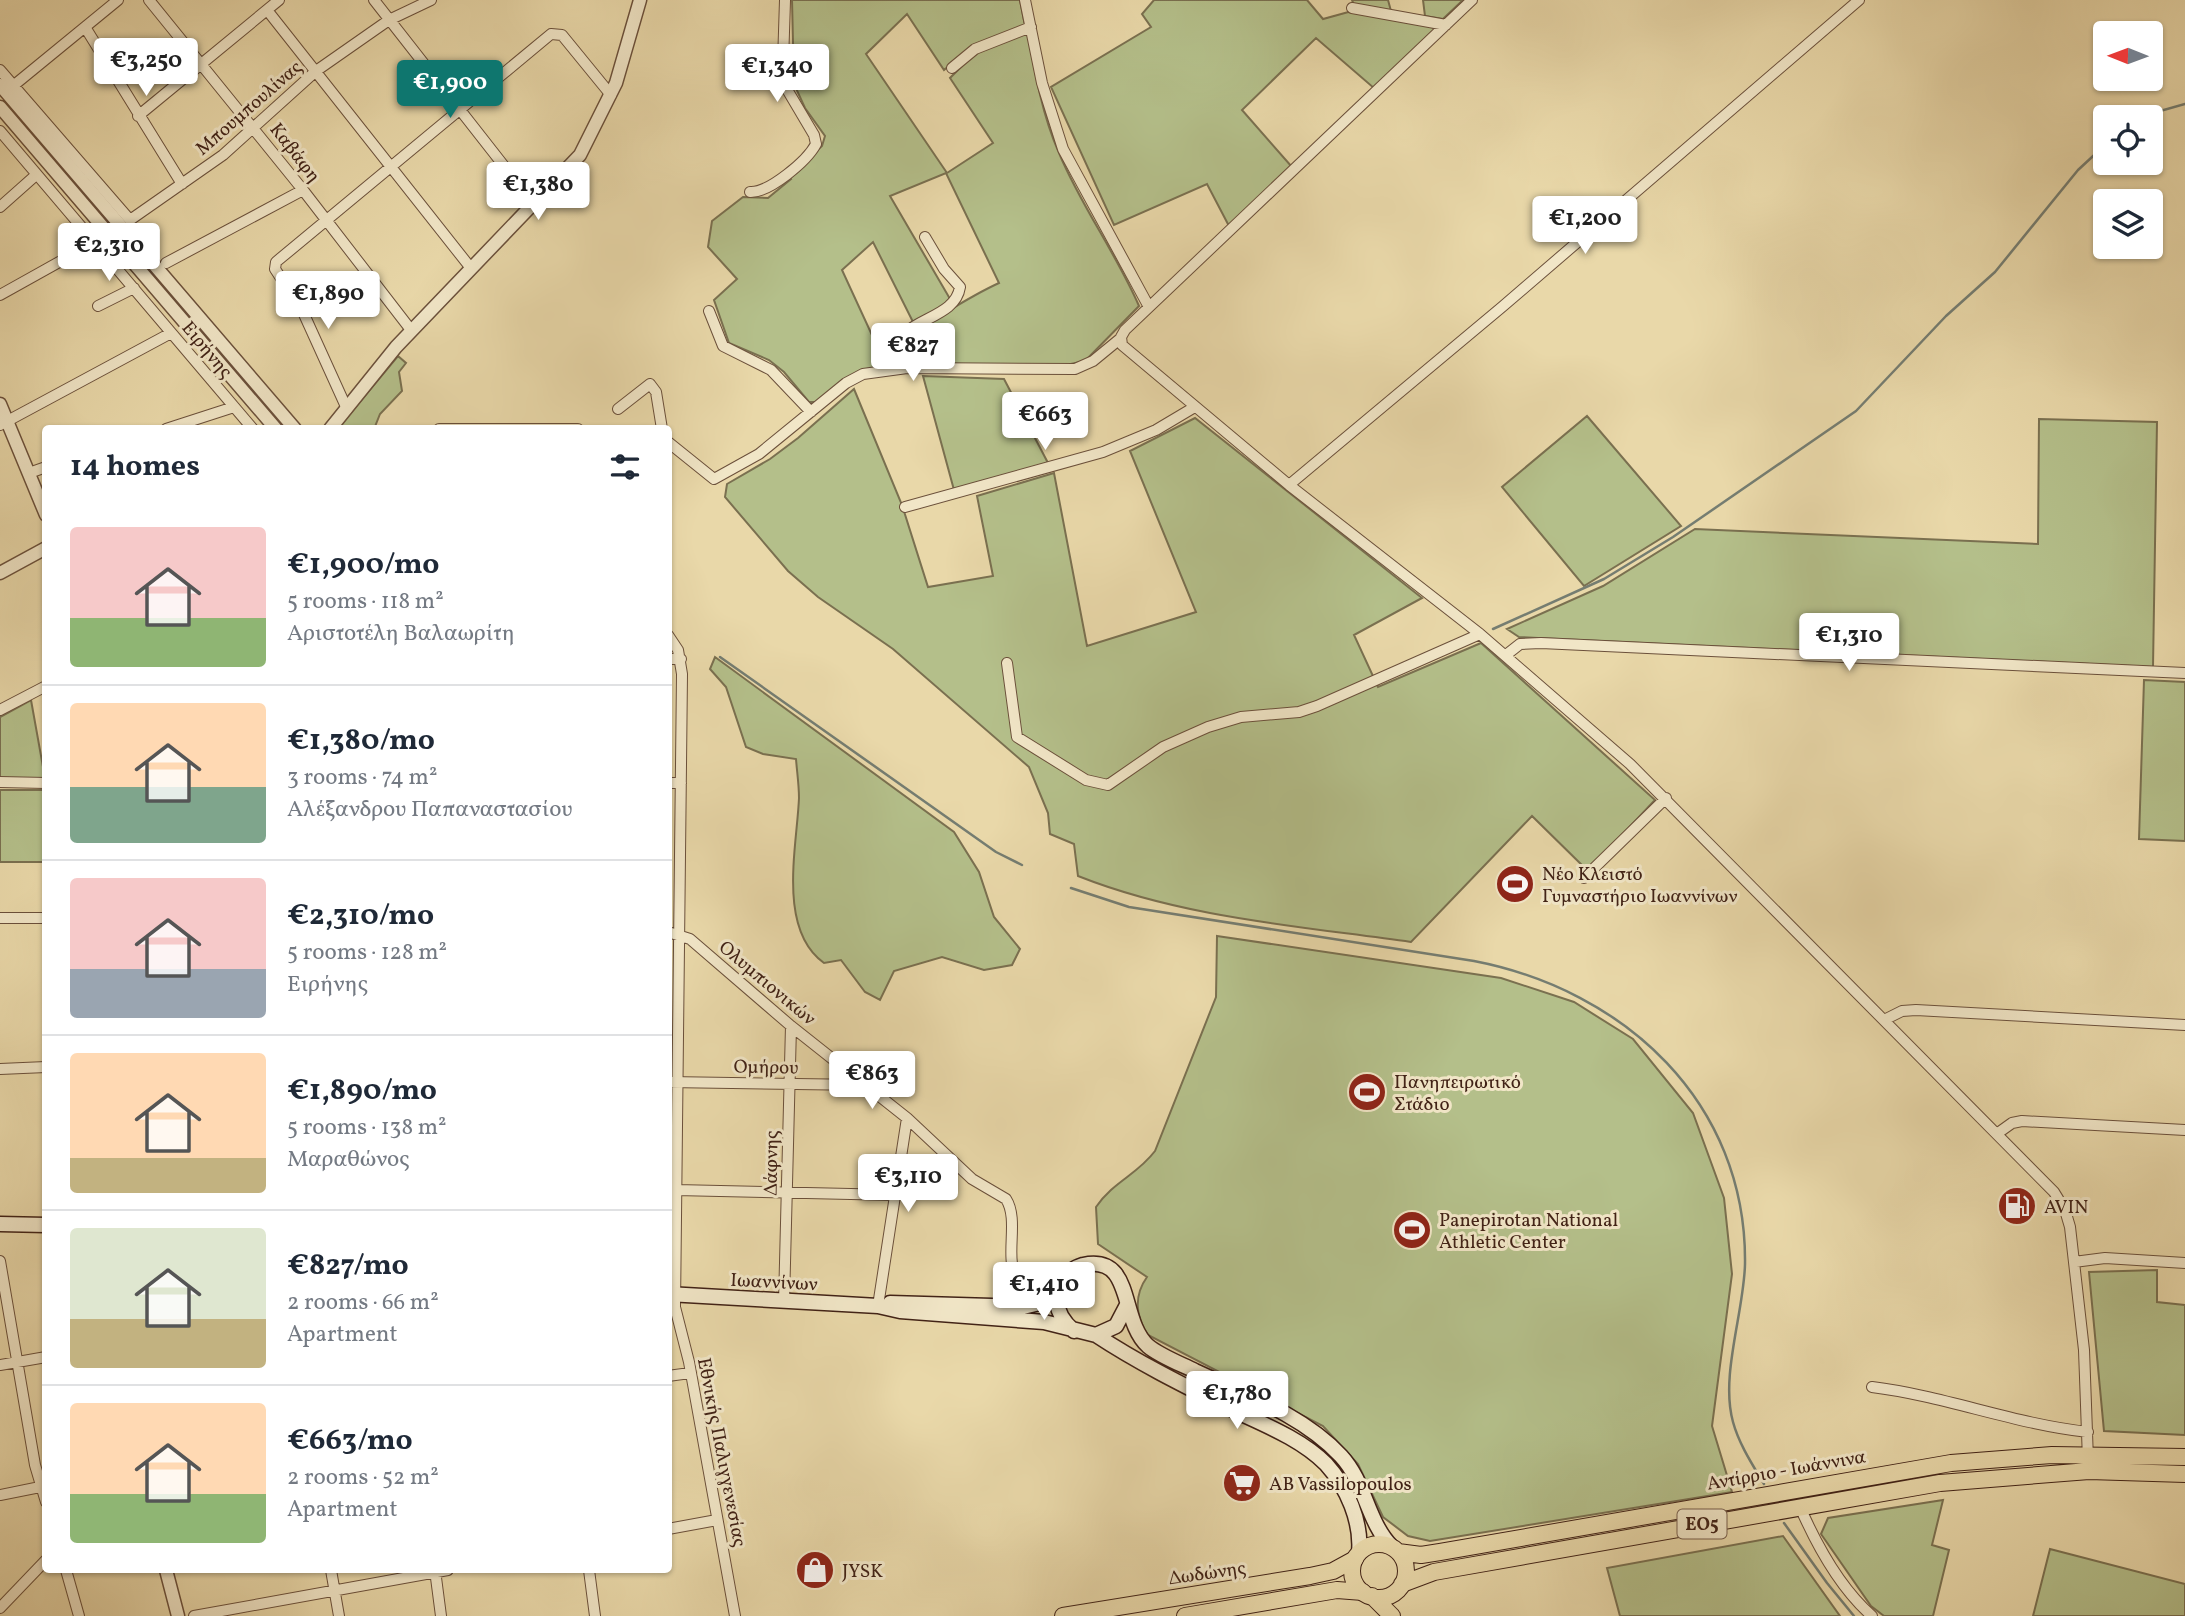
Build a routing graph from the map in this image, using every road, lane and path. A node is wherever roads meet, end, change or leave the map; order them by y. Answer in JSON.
{"nodes":[{"id":1,"x":118,"y":0,"type":"edge"},
{"id":2,"x":149,"y":0,"type":"edge"},
{"id":3,"x":279,"y":0,"type":"edge"},
{"id":4,"x":374,"y":0,"type":"edge"},
{"id":5,"x":430,"y":0,"type":"edge"},
{"id":6,"x":640,"y":0,"type":"edge"},
{"id":7,"x":785,"y":0,"type":"edge"},
{"id":8,"x":1025,"y":0,"type":"edge"},
{"id":9,"x":1472,"y":0,"type":"edge"},
{"id":10,"x":1859,"y":0,"type":"edge"},
{"id":11,"x":1352,"y":8,"type":"dead end"},
{"id":12,"x":267,"y":10,"type":"junction"},
{"id":13,"x":390,"y":20,"type":"junction"},
{"id":14,"x":1446,"y":25,"type":"junction"},
{"id":15,"x":85,"y":27,"type":"junction"},
{"id":16,"x":1031,"y":27,"type":"junction"},
{"id":17,"x":202,"y":64,"type":"junction"},
{"id":18,"x":952,"y":68,"type":"dead end"},
{"id":19,"x":0,"y":70,"type":"edge"},
{"id":20,"x":316,"y":71,"type":"junction"},
{"id":21,"x":7,"y":86,"type":"edge"},
{"id":22,"x":611,"y":95,"type":"junction"},
{"id":23,"x":0,"y":107,"type":"edge"},
{"id":24,"x":462,"y":110,"type":"junction"},
{"id":25,"x":138,"y":116,"type":"junction"},
{"id":26,"x":254,"y":128,"type":"junction"},
{"id":27,"x":0,"y":131,"type":"edge"},
{"id":28,"x":392,"y":168,"type":"junction"},
{"id":29,"x":36,"y":175,"type":"junction"},
{"id":30,"x":182,"y":184,"type":"junction"},
{"id":31,"x":303,"y":190,"type":"junction"},
{"id":32,"x":750,"y":192,"type":"dead end"},
{"id":33,"x":533,"y":203,"type":"junction"},
{"id":34,"x":0,"y":207,"type":"edge"},
{"id":35,"x":327,"y":220,"type":"junction"},
{"id":36,"x":925,"y":237,"type":"dead end"},
{"id":37,"x":95,"y":242,"type":"junction"},
{"id":38,"x":166,"y":263,"type":"dead end"},
{"id":39,"x":470,"y":267,"type":"junction"},
{"id":40,"x":134,"y":288,"type":"junction"},
{"id":41,"x":0,"y":295,"type":"edge"},
{"id":42,"x":98,"y":306,"type":"dead end"},
{"id":43,"x":1149,"y":307,"type":"junction"},
{"id":44,"x":709,"y":312,"type":"dead end"},
{"id":45,"x":411,"y":330,"type":"junction"},
{"id":46,"x":171,"y":333,"type":"junction"},
{"id":47,"x":1121,"y":338,"type":"junction"},
{"id":48,"x":913,"y":368,"type":"junction"},
{"id":49,"x":0,"y":404,"type":"edge"},
{"id":50,"x":351,"y":404,"type":"junction"},
{"id":51,"x":234,"y":407,"type":"junction"},
{"id":52,"x":1193,"y":408,"type":"junction"},
{"id":53,"x":618,"y":409,"type":"dead end"},
{"id":54,"x":811,"y":412,"type":"junction"},
{"id":55,"x":4,"y":423,"type":"edge"},
{"id":56,"x":178,"y":425,"type":"edge"},
{"id":57,"x":250,"y":425,"type":"edge"},
{"id":58,"x":273,"y":425,"type":"edge"},
{"id":59,"x":292,"y":425,"type":"edge"},
{"id":60,"x":333,"y":425,"type":"edge"},
{"id":61,"x":343,"y":425,"type":"edge"},
{"id":62,"x":661,"y":425,"type":"edge"},
{"id":63,"x":672,"y":445,"type":"edge"},
{"id":64,"x":42,"y":468,"type":"edge"},
{"id":65,"x":29,"y":473,"type":"junction"},
{"id":66,"x":1289,"y":485,"type":"junction"},
{"id":67,"x":42,"y":505,"type":"edge"},
{"id":68,"x":905,"y":507,"type":"dead end"},
{"id":69,"x":42,"y":550,"type":"edge"},
{"id":70,"x":2,"y":568,"type":"edge"},
{"id":71,"x":1480,"y":634,"type":"junction"},
{"id":72,"x":672,"y":642,"type":"edge"},
{"id":73,"x":1506,"y":656,"type":"junction"},
{"id":74,"x":672,"y":659,"type":"edge"},
{"id":75,"x":681,"y":659,"type":"junction"},
{"id":76,"x":1007,"y":663,"type":"dead end"},
{"id":77,"x":2185,"y":673,"type":"edge"},
{"id":78,"x":42,"y":688,"type":"edge"},
{"id":79,"x":0,"y":710,"type":"edge"},
{"id":80,"x":0,"y":782,"type":"edge"},
{"id":81,"x":42,"y":783,"type":"edge"},
{"id":82,"x":672,"y":783,"type":"edge"},
{"id":83,"x":681,"y":783,"type":"junction"},
{"id":84,"x":1666,"y":798,"type":"junction"},
{"id":85,"x":1584,"y":877,"type":"dead end"},
{"id":86,"x":0,"y":918,"type":"edge"},
{"id":87,"x":42,"y":918,"type":"edge"},
{"id":88,"x":674,"y":932,"type":"edge"},
{"id":89,"x":1884,"y":1020,"type":"junction"},
{"id":90,"x":2185,"y":1025,"type":"edge"},
{"id":91,"x":791,"y":1026,"type":"junction"},
{"id":92,"x":42,"y":1067,"type":"edge"},
{"id":93,"x":0,"y":1069,"type":"edge"},
{"id":94,"x":673,"y":1082,"type":"edge"},
{"id":95,"x":789,"y":1083,"type":"junction"},
{"id":96,"x":864,"y":1086,"type":"junction"},
{"id":97,"x":907,"y":1118,"type":"junction"},
{"id":98,"x":2185,"y":1129,"type":"edge"},
{"id":99,"x":1998,"y":1133,"type":"junction"},
{"id":100,"x":676,"y":1190,"type":"junction"},
{"id":101,"x":787,"y":1193,"type":"junction"},
{"id":102,"x":895,"y":1195,"type":"junction"},
{"id":103,"x":0,"y":1224,"type":"edge"},
{"id":104,"x":42,"y":1225,"type":"edge"},
{"id":105,"x":0,"y":1261,"type":"edge"},
{"id":106,"x":2074,"y":1262,"type":"junction"},
{"id":107,"x":2185,"y":1263,"type":"edge"},
{"id":108,"x":672,"y":1272,"type":"edge"},
{"id":109,"x":1057,"y":1293,"type":"junction"},
{"id":110,"x":672,"y":1294,"type":"edge"},
{"id":111,"x":785,"y":1302,"type":"junction"},
{"id":112,"x":1127,"y":1304,"type":"junction"},
{"id":113,"x":878,"y":1306,"type":"junction"},
{"id":114,"x":1023,"y":1307,"type":"junction"},
{"id":115,"x":1074,"y":1331,"type":"junction"},
{"id":116,"x":1096,"y":1335,"type":"junction"},
{"id":117,"x":42,"y":1358,"type":"edge"},
{"id":118,"x":17,"y":1362,"type":"junction"},
{"id":119,"x":0,"y":1365,"type":"edge"},
{"id":120,"x":690,"y":1373,"type":"junction"},
{"id":121,"x":672,"y":1376,"type":"edge"},
{"id":122,"x":1872,"y":1387,"type":"dead end"},
{"id":123,"x":2088,"y":1432,"type":"junction"},
{"id":124,"x":2088,"y":1454,"type":"junction"},
{"id":125,"x":2185,"y":1457,"type":"edge"},
{"id":126,"x":2088,"y":1471,"type":"junction"},
{"id":127,"x":2185,"y":1474,"type":"edge"},
{"id":128,"x":42,"y":1481,"type":"edge"},
{"id":129,"x":42,"y":1486,"type":"edge"},
{"id":130,"x":0,"y":1495,"type":"edge"},
{"id":131,"x":1800,"y":1507,"type":"junction"},
{"id":132,"x":717,"y":1520,"type":"junction"},
{"id":133,"x":672,"y":1528,"type":"edge"},
{"id":134,"x":1395,"y":1550,"type":"junction"},
{"id":135,"x":1357,"y":1556,"type":"junction"},
{"id":136,"x":42,"y":1564,"type":"edge"},
{"id":137,"x":67,"y":1573,"type":"edge"},
{"id":138,"x":167,"y":1573,"type":"edge"},
{"id":139,"x":332,"y":1573,"type":"edge"},
{"id":140,"x":424,"y":1573,"type":"edge"},
{"id":141,"x":435,"y":1573,"type":"edge"},
{"id":142,"x":589,"y":1573,"type":"edge"},
{"id":143,"x":1400,"y":1587,"type":"junction"},
{"id":144,"x":335,"y":1590,"type":"junction"},
{"id":145,"x":1367,"y":1594,"type":"junction"},
{"id":146,"x":0,"y":1608,"type":"edge"},
{"id":147,"x":79,"y":1616,"type":"edge"},
{"id":148,"x":178,"y":1616,"type":"edge"},
{"id":149,"x":194,"y":1616,"type":"edge"},
{"id":150,"x":340,"y":1616,"type":"edge"},
{"id":151,"x":442,"y":1616,"type":"edge"},
{"id":152,"x":595,"y":1616,"type":"edge"},
{"id":153,"x":735,"y":1616,"type":"edge"},
{"id":154,"x":1063,"y":1616,"type":"edge"},
{"id":155,"x":1185,"y":1616,"type":"edge"},
{"id":156,"x":1392,"y":1616,"type":"edge"},
{"id":157,"x":1398,"y":1616,"type":"edge"},
{"id":158,"x":1872,"y":1616,"type":"edge"}],
"edges":[{"from":1,"to":15,"type":"street"},
{"from":2,"to":17,"type":"street","name":"Καβάφη"},
{"from":3,"to":12,"type":"street"},
{"from":4,"to":13,"type":"street"},
{"from":5,"to":13,"type":"street","name":"Μπουμπουλίνας"},
{"from":6,"to":22,"type":"street"},
{"from":7,"to":32,"type":"street"},
{"from":8,"to":16,"type":"street"},
{"from":9,"to":14,"type":"street"},
{"from":10,"to":66,"type":"street"},
{"from":11,"to":14,"type":"street"},
{"from":12,"to":17,"type":"street"},
{"from":12,"to":20,"type":"street"},
{"from":13,"to":20,"type":"street","name":"Μπουμπουλίνας"},
{"from":13,"to":24,"type":"street"},
{"from":14,"to":43,"type":"street"},
{"from":15,"to":21,"type":"street"},
{"from":15,"to":25,"type":"street"},
{"from":16,"to":18,"type":"street"},
{"from":16,"to":43,"type":"street"},
{"from":17,"to":25,"type":"street"},
{"from":17,"to":26,"type":"street","name":"Καβάφη"},
{"from":19,"to":21,"type":"street"},
{"from":20,"to":26,"type":"street","name":"Μπουμπουλίνας"},
{"from":20,"to":28,"type":"street"},
{"from":21,"to":30,"type":"street","name":"Μπουμπουλίνας"},
{"from":21,"to":59,"type":"street"},
{"from":22,"to":24,"type":"street"},
{"from":22,"to":33,"type":"street"},
{"from":23,"to":58,"type":"street"},
{"from":24,"to":28,"type":"street"},
{"from":24,"to":33,"type":"street"},
{"from":25,"to":30,"type":"street"},
{"from":26,"to":30,"type":"street","name":"Μπουμπουλίνας"},
{"from":26,"to":31,"type":"street","name":"Καβάφη"},
{"from":27,"to":29,"type":"street","name":"Ειρήνης"},
{"from":28,"to":35,"type":"street"},
{"from":28,"to":39,"type":"street"},
{"from":29,"to":34,"type":"street"},
{"from":29,"to":37,"type":"street","name":"Ειρήνης"},
{"from":31,"to":35,"type":"street","name":"Καβάφη"},
{"from":31,"to":38,"type":"street"},
{"from":33,"to":39,"type":"street"},
{"from":35,"to":45,"type":"street","name":"Καβάφη"},
{"from":35,"to":50,"type":"street"},
{"from":36,"to":48,"type":"street"},
{"from":37,"to":40,"type":"street","name":"Ειρήνης"},
{"from":37,"to":41,"type":"street"},
{"from":39,"to":45,"type":"street"},
{"from":40,"to":42,"type":"street"},
{"from":40,"to":46,"type":"street","name":"Ειρήνης"},
{"from":43,"to":47,"type":"street"},
{"from":44,"to":54,"type":"street"},
{"from":45,"to":50,"type":"street"},
{"from":46,"to":51,"type":"street","name":"Ειρήνης"},
{"from":46,"to":55,"type":"street"},
{"from":47,"to":48,"type":"street"},
{"from":47,"to":52,"type":"street"},
{"from":48,"to":54,"type":"street"},
{"from":49,"to":55,"type":"street"},
{"from":50,"to":60,"type":"street"},
{"from":50,"to":61,"type":"street"},
{"from":51,"to":56,"type":"street"},
{"from":51,"to":57,"type":"street","name":"Ειρήνης"},
{"from":52,"to":66,"type":"street"},
{"from":52,"to":68,"type":"street"},
{"from":53,"to":62,"type":"street"},
{"from":54,"to":63,"type":"street"},
{"from":55,"to":65,"type":"street"},
{"from":64,"to":65,"type":"street"},
{"from":65,"to":67,"type":"street"},
{"from":66,"to":71,"type":"street"},
{"from":69,"to":70,"type":"street"},
{"from":71,"to":73,"type":"street"},
{"from":71,"to":76,"type":"street"},
{"from":72,"to":75,"type":"street"},
{"from":73,"to":77,"type":"street"},
{"from":73,"to":84,"type":"street"},
{"from":74,"to":75,"type":"street"},
{"from":75,"to":83,"type":"street","name":"Εθνικής Παλιγγενεσίας"},
{"from":78,"to":79,"type":"street"},
{"from":80,"to":81,"type":"street"},
{"from":82,"to":83,"type":"street"},
{"from":83,"to":88,"type":"street","name":"Εθνικής Παλιγγενεσίας"},
{"from":84,"to":85,"type":"street"},
{"from":84,"to":89,"type":"street"},
{"from":86,"to":87,"type":"street"},
{"from":88,"to":91,"type":"street","name":"Ολυμπιονικών"},
{"from":88,"to":94,"type":"street","name":"Εθνικής Παλιγγενεσίας"},
{"from":89,"to":90,"type":"street"},
{"from":89,"to":99,"type":"street"},
{"from":91,"to":95,"type":"street","name":"Δάφνης"},
{"from":91,"to":96,"type":"street","name":"Ολυμπιονικών"},
{"from":92,"to":93,"type":"street"},
{"from":94,"to":95,"type":"street","name":"Ομήρου"},
{"from":94,"to":100,"type":"street","name":"Εθνικής Παλιγγενεσίας"},
{"from":95,"to":96,"type":"street","name":"Ομήρου"},
{"from":95,"to":101,"type":"street","name":"Δάφνης"},
{"from":96,"to":97,"type":"street","name":"Ολυμπιονικών"},
{"from":97,"to":102,"type":"street"},
{"from":97,"to":114,"type":"street","name":"Ολυμπιονικών"},
{"from":98,"to":99,"type":"street"},
{"from":99,"to":106,"type":"street"},
{"from":100,"to":101,"type":"street"},
{"from":100,"to":108,"type":"street","name":"Εθνικής Παλιγγενεσίας"},
{"from":101,"to":102,"type":"street"},
{"from":101,"to":111,"type":"street","name":"Δάφνης"},
{"from":102,"to":113,"type":"street"},
{"from":103,"to":104,"type":"main road"},
{"from":105,"to":118,"type":"street"},
{"from":106,"to":107,"type":"street"},
{"from":106,"to":123,"type":"street"},
{"from":108,"to":110,"type":"street","name":"Εθνικής Παλιγγενεσίας"},
{"from":109,"to":112,"type":"main road"},
{"from":109,"to":114,"type":"main road"},
{"from":109,"to":115,"type":"main road"},
{"from":110,"to":111,"type":"main road","name":"Ιωαννίνων"},
{"from":110,"to":120,"type":"street","name":"Εθνικής Παλιγγενεσίας"},
{"from":111,"to":113,"type":"main road","name":"Ιωαννίνων"},
{"from":112,"to":116,"type":"main road"},
{"from":112,"to":134,"type":"main road"},
{"from":113,"to":114,"type":"main road"},
{"from":113,"to":115,"type":"main road"},
{"from":115,"to":116,"type":"main road"},
{"from":116,"to":135,"type":"main road"},
{"from":117,"to":118,"type":"street"},
{"from":118,"to":119,"type":"street"},
{"from":118,"to":128,"type":"street"},
{"from":120,"to":121,"type":"street"},
{"from":120,"to":132,"type":"street","name":"Εθνικής Παλιγγενεσίας"},
{"from":122,"to":123,"type":"street"},
{"from":123,"to":124,"type":"street"},
{"from":124,"to":125,"type":"main road","name":"Αντίρριο - Ιωάννινα","number":"ΕΟ5"},
{"from":124,"to":126,"type":"street"},
{"from":124,"to":134,"type":"main road","name":"Αντίρριο - Ιωάννινα","number":"ΕΟ5"},
{"from":126,"to":127,"type":"main road","name":"Αντίρριο - Ιωάννινα","number":"ΕΟ5"},
{"from":126,"to":131,"type":"main road","name":"Αντίρριο - Ιωάννινα","number":"ΕΟ5"},
{"from":129,"to":130,"type":"street"},
{"from":131,"to":143,"type":"main road","name":"Αντίρριο - Ιωάννινα","number":"ΕΟ5"},
{"from":131,"to":158,"type":"street"},
{"from":132,"to":133,"type":"street"},
{"from":132,"to":153,"type":"street","name":"Εθνικής Παλιγγενεσίας"},
{"from":134,"to":135,"type":"main road","number":"ΕΟ5"},
{"from":134,"to":143,"type":"main road"},
{"from":135,"to":145,"type":"main road"},
{"from":135,"to":154,"type":"main road","name":"Δωδώνης","number":"ΕΟ5"},
{"from":136,"to":146,"type":"street"},
{"from":137,"to":147,"type":"street"},
{"from":138,"to":148,"type":"street"},
{"from":139,"to":144,"type":"street"},
{"from":140,"to":144,"type":"street"},
{"from":141,"to":151,"type":"street"},
{"from":142,"to":152,"type":"street"},
{"from":143,"to":145,"type":"main road","number":"ΕΟ5"},
{"from":143,"to":157,"type":"main road"},
{"from":144,"to":149,"type":"street"},
{"from":144,"to":150,"type":"street"},
{"from":145,"to":155,"type":"main road","name":"Δωδώνης","number":"ΕΟ5"},
{"from":145,"to":156,"type":"main road"}]}
